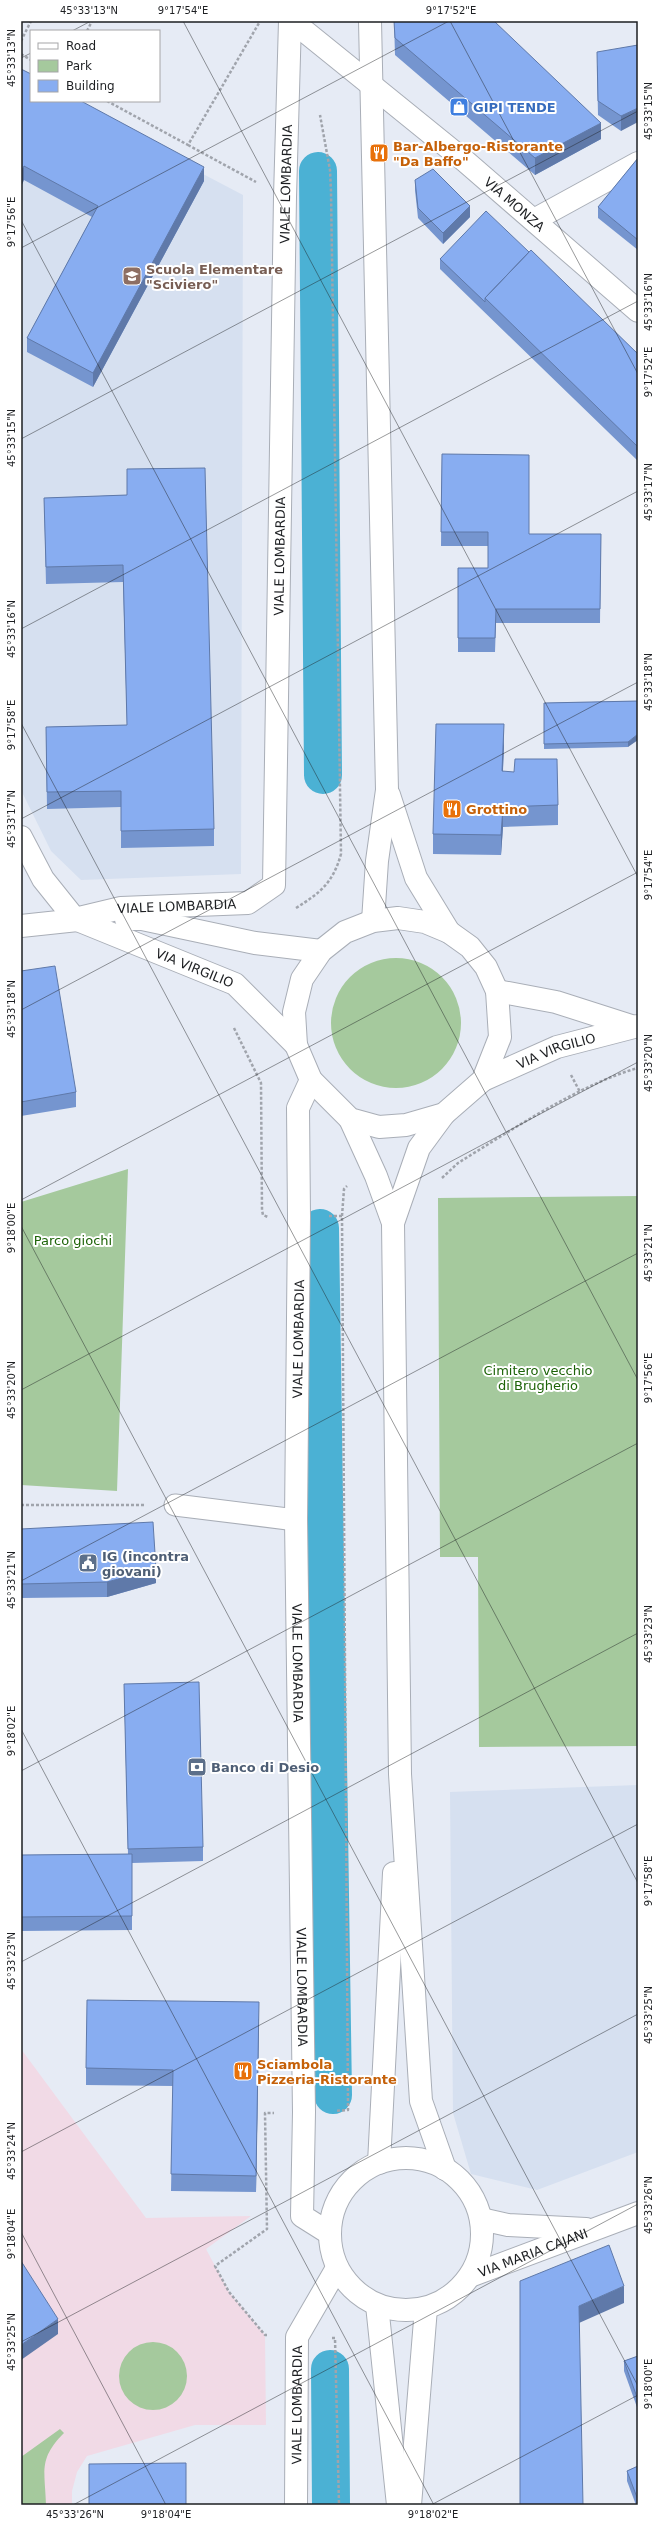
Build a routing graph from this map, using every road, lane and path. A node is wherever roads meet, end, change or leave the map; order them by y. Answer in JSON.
{"nodes":[{"id":1,"x":31,"y":21,"type":"edge"},
{"id":2,"x":92,"y":21,"type":"edge"},
{"id":3,"x":260,"y":21,"type":"edge"},
{"id":4,"x":291,"y":21,"type":"edge"},
{"id":5,"x":370,"y":21,"type":"edge"},
{"id":6,"x":88,"y":30,"type":"edge"},
{"id":7,"x":21,"y":41,"type":"edge"},
{"id":8,"x":21,"y":54,"type":"edge"},
{"id":9,"x":30,"y":59,"type":"edge"},
{"id":10,"x":370,"y":84,"type":"junction"},
{"id":11,"x":109,"y":102,"type":"edge"},
{"id":12,"x":188,"y":145,"type":"junction"},
{"id":13,"x":638,"y":163,"type":"edge"},
{"id":14,"x":285,"y":197,"type":"junction"},
{"id":15,"x":534,"y":220,"type":"junction"},
{"id":16,"x":638,"y":311,"type":"edge"},
{"id":17,"x":387,"y":790,"type":"junction"},
{"id":18,"x":21,"y":838,"type":"edge"},
{"id":19,"x":75,"y":919,"type":"junction"},
{"id":20,"x":373,"y":921,"type":"junction"},
{"id":21,"x":21,"y":926,"type":"edge"},
{"id":22,"x":449,"y":932,"type":"junction"},
{"id":23,"x":321,"y":952,"type":"junction"},
{"id":24,"x":497,"y":990,"type":"junction"},
{"id":25,"x":635,"y":1026,"type":"edge"},
{"id":26,"x":296,"y":1045,"type":"junction"},
{"id":27,"x":638,"y":1068,"type":"edge"},
{"id":28,"x":311,"y":1080,"type":"junction"},
{"id":29,"x":484,"y":1080,"type":"junction"},
{"id":30,"x":444,"y":1114,"type":"junction"},
{"id":31,"x":350,"y":1119,"type":"junction"},
{"id":32,"x":376,"y":1176,"type":"junction"},
{"id":33,"x":410,"y":1176,"type":"junction"},
{"id":34,"x":342,"y":1216,"type":"dead end"},
{"id":35,"x":393,"y":1223,"type":"junction"},
{"id":36,"x":21,"y":1504,"type":"edge"},
{"id":37,"x":176,"y":1505,"type":"joint"},
{"id":38,"x":296,"y":1520,"type":"junction"},
{"id":39,"x":400,"y":1774,"type":"junction"},
{"id":40,"x":379,"y":2162,"type":"junction"},
{"id":41,"x":445,"y":2169,"type":"junction"},
{"id":42,"x":638,"y":2213,"type":"edge"},
{"id":43,"x":481,"y":2219,"type":"junction"},
{"id":44,"x":595,"y":2229,"type":"junction"},
{"id":45,"x":330,"y":2233,"type":"junction"},
{"id":46,"x":337,"y":2268,"type":"junction"},
{"id":47,"x":470,"y":2276,"type":"junction"},
{"id":48,"x":377,"y":2305,"type":"junction"},
{"id":49,"x":426,"y":2308,"type":"junction"},
{"id":50,"x":296,"y":2505,"type":"edge"},
{"id":51,"x":398,"y":2505,"type":"edge"},
{"id":52,"x":410,"y":2505,"type":"edge"}],
"edges":[{"from":1,"to":7,"type":"path"},
{"from":2,"to":6,"type":"path"},
{"from":3,"to":12,"type":"path"},
{"from":4,"to":10,"type":"street","name":"VIA MONZA"},
{"from":4,"to":14,"type":"street","name":"VIALE LOMBARDIA"},
{"from":5,"to":10,"type":"street"},
{"from":8,"to":9,"type":"path"},
{"from":10,"to":15,"type":"street","name":"VIA MONZA"},
{"from":10,"to":17,"type":"street"},
{"from":11,"to":12,"type":"path"},
{"from":12,"to":14,"type":"path"},
{"from":13,"to":15,"type":"street"},
{"from":14,"to":19,"type":"street","name":"VIALE LOMBARDIA"},
{"from":15,"to":16,"type":"street","name":"VIA MONZA"},
{"from":17,"to":20,"type":"street"},
{"from":17,"to":22,"type":"street"},
{"from":18,"to":19,"type":"street"},
{"from":19,"to":21,"type":"street","name":"VIA VIRGILIO"},
{"from":19,"to":23,"type":"street","name":"VIA VIRGILIO"},
{"from":19,"to":26,"type":"street","name":"VIA VIRGILIO"},
{"from":20,"to":22,"type":"street"},
{"from":20,"to":23,"type":"street"},
{"from":22,"to":24,"type":"street"},
{"from":23,"to":26,"type":"street"},
{"from":24,"to":25,"type":"street","name":"VIA VIRGILIO"},
{"from":24,"to":29,"type":"street"},
{"from":25,"to":29,"type":"street","name":"VIA VIRGILIO"},
{"from":26,"to":28,"type":"street"},
{"from":27,"to":33,"type":"path"},
{"from":28,"to":31,"type":"street"},
{"from":28,"to":38,"type":"street","name":"VIALE LOMBARDIA"},
{"from":29,"to":30,"type":"street"},
{"from":30,"to":31,"type":"street"},
{"from":30,"to":33,"type":"street"},
{"from":31,"to":32,"type":"street"},
{"from":32,"to":34,"type":"path"},
{"from":32,"to":35,"type":"street"},
{"from":33,"to":35,"type":"street"},
{"from":35,"to":39,"type":"street"},
{"from":36,"to":37,"type":"path"},
{"from":37,"to":38,"type":"lane"},
{"from":38,"to":45,"type":"street","name":"VIALE LOMBARDIA"},
{"from":39,"to":40,"type":"street"},
{"from":39,"to":41,"type":"street"},
{"from":40,"to":41,"type":"street"},
{"from":40,"to":45,"type":"street"},
{"from":41,"to":43,"type":"street"},
{"from":42,"to":44,"type":"street","name":"VIA MARIA CAJANI"},
{"from":43,"to":44,"type":"street","name":"VIA MARIA CAJANI"},
{"from":43,"to":47,"type":"street"},
{"from":44,"to":47,"type":"street","name":"VIA MARIA CAJANI"},
{"from":45,"to":46,"type":"street"},
{"from":46,"to":48,"type":"street"},
{"from":46,"to":50,"type":"street","name":"VIALE LOMBARDIA"},
{"from":47,"to":49,"type":"street"},
{"from":48,"to":49,"type":"street"},
{"from":48,"to":51,"type":"street"},
{"from":49,"to":52,"type":"street"}]}
